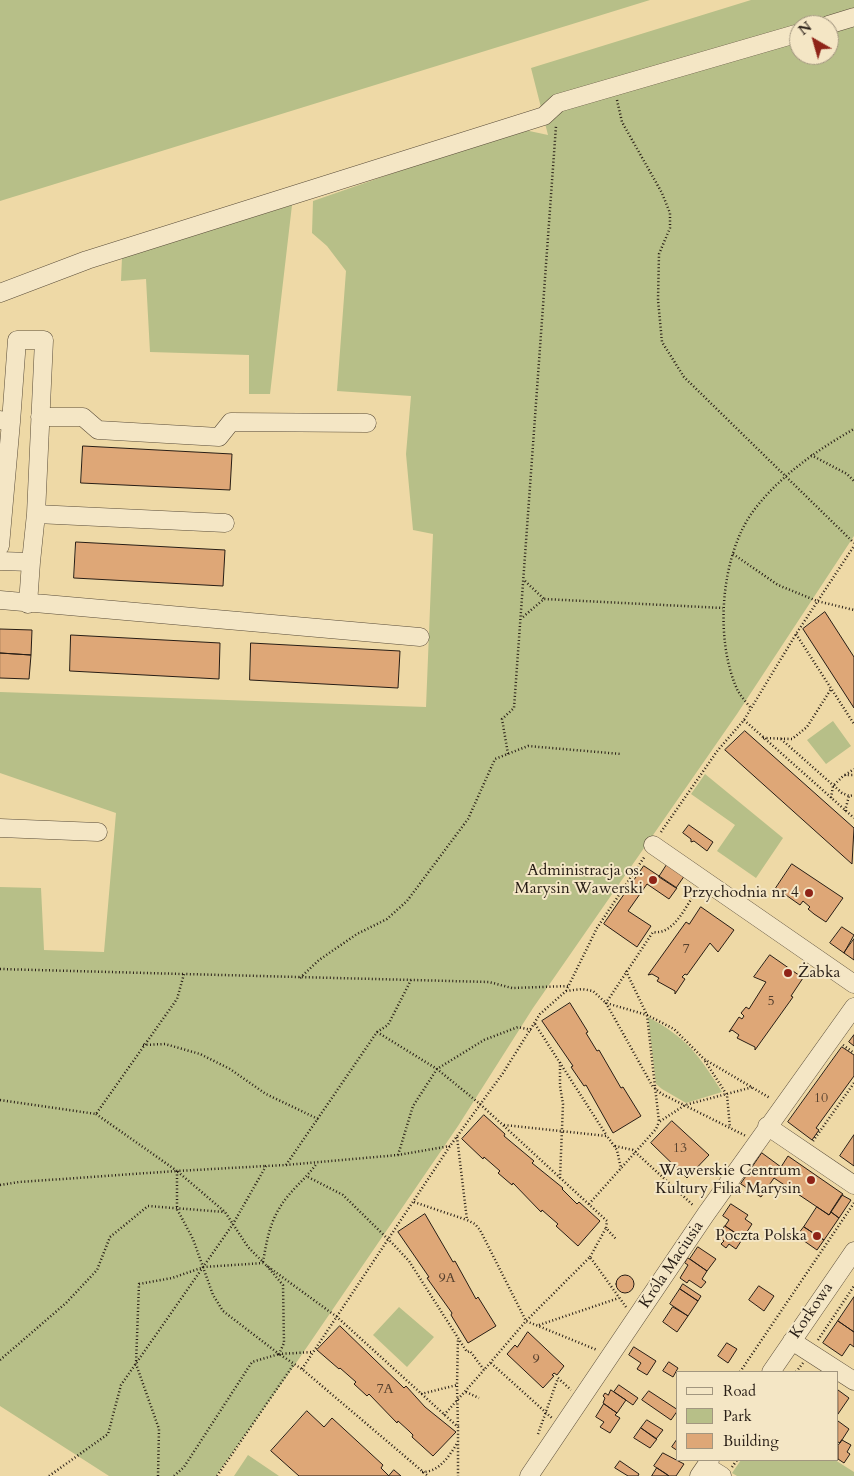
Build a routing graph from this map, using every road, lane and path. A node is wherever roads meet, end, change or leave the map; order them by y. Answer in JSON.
{"nodes":[{"id":1,"x":854,"y":17,"type":"edge"},
{"id":2,"x":839,"y":22,"type":"edge"},
{"id":3,"x":789,"y":36,"type":"edge"},
{"id":4,"x":614,"y":87,"type":"junction"},
{"id":5,"x":558,"y":103,"type":"junction"},
{"id":6,"x":0,"y":293,"type":"edge"},
{"id":7,"x":40,"y":417,"type":"junction"},
{"id":8,"x":6,"y":422,"type":"edge"},
{"id":9,"x":367,"y":424,"type":"dead end"},
{"id":10,"x":854,"y":430,"type":"edge"},
{"id":11,"x":811,"y":456,"type":"junction"},
{"id":12,"x":786,"y":478,"type":"junction"},
{"id":13,"x":854,"y":481,"type":"edge"},
{"id":14,"x":36,"y":514,"type":"junction"},
{"id":15,"x":225,"y":523,"type":"dead end"},
{"id":16,"x":854,"y":545,"type":"edge"},
{"id":17,"x":0,"y":546,"type":"edge"},
{"id":18,"x":734,"y":554,"type":"junction"},
{"id":19,"x":0,"y":561,"type":"edge"},
{"id":20,"x":31,"y":562,"type":"junction"},
{"id":21,"x":524,"y":580,"type":"junction"},
{"id":22,"x":544,"y":598,"type":"junction"},
{"id":23,"x":0,"y":600,"type":"edge"},
{"id":24,"x":817,"y":602,"type":"junction"},
{"id":25,"x":28,"y":604,"type":"junction"},
{"id":26,"x":723,"y":608,"type":"junction"},
{"id":27,"x":854,"y":610,"type":"edge"},
{"id":28,"x":523,"y":617,"type":"junction"},
{"id":29,"x":796,"y":634,"type":"junction"},
{"id":30,"x":420,"y":637,"type":"dead end"},
{"id":31,"x":831,"y":689,"type":"junction"},
{"id":32,"x":750,"y":707,"type":"junction"},
{"id":33,"x":744,"y":720,"type":"junction"},
{"id":34,"x":854,"y":724,"type":"edge"},
{"id":35,"x":763,"y":738,"type":"junction"},
{"id":36,"x":780,"y":739,"type":"junction"},
{"id":37,"x":508,"y":754,"type":"junction"},
{"id":38,"x":621,"y":754,"type":"dead end"},
{"id":39,"x":854,"y":769,"type":"edge"},
{"id":40,"x":844,"y":775,"type":"junction"},
{"id":41,"x":854,"y":775,"type":"edge"},
{"id":42,"x":833,"y":786,"type":"junction"},
{"id":43,"x":854,"y":795,"type":"edge"},
{"id":44,"x":849,"y":796,"type":"junction"},
{"id":45,"x":831,"y":798,"type":"junction"},
{"id":46,"x":845,"y":810,"type":"junction"},
{"id":47,"x":854,"y":818,"type":"edge"},
{"id":48,"x":0,"y":828,"type":"edge"},
{"id":49,"x":98,"y":832,"type":"dead end"},
{"id":50,"x":653,"y":844,"type":"junction"},
{"id":51,"x":699,"y":889,"type":"dead end"},
{"id":52,"x":0,"y":969,"type":"edge"},
{"id":53,"x":626,"y":971,"type":"junction"},
{"id":54,"x":184,"y":974,"type":"junction"},
{"id":55,"x":300,"y":978,"type":"junction"},
{"id":56,"x":411,"y":980,"type":"junction"},
{"id":57,"x":854,"y":984,"type":"edge"},
{"id":58,"x":568,"y":986,"type":"junction"},
{"id":59,"x":566,"y":991,"type":"junction"},
{"id":60,"x":606,"y":1003,"type":"junction"},
{"id":61,"x":854,"y":1007,"type":"edge"},
{"id":62,"x":647,"y":1015,"type":"junction"},
{"id":63,"x":535,"y":1024,"type":"junction"},
{"id":64,"x":531,"y":1030,"type":"junction"},
{"id":65,"x":377,"y":1032,"type":"junction"},
{"id":66,"x":838,"y":1041,"type":"dead end"},
{"id":67,"x":143,"y":1045,"type":"junction"},
{"id":68,"x":854,"y":1053,"type":"edge"},
{"id":69,"x":704,"y":1059,"type":"junction"},
{"id":70,"x":560,"y":1062,"type":"junction"},
{"id":71,"x":437,"y":1069,"type":"junction"},
{"id":72,"x":854,"y":1085,"type":"edge"},
{"id":73,"x":753,"y":1087,"type":"junction"},
{"id":74,"x":656,"y":1090,"type":"junction"},
{"id":75,"x":726,"y":1093,"type":"junction"},
{"id":76,"x":0,"y":1100,"type":"edge"},
{"id":77,"x":774,"y":1100,"type":"dead end"},
{"id":78,"x":480,"y":1104,"type":"junction"},
{"id":79,"x":685,"y":1105,"type":"junction"},
{"id":80,"x":96,"y":1114,"type":"junction"},
{"id":81,"x":318,"y":1119,"type":"junction"},
{"id":82,"x":660,"y":1122,"type":"junction"},
{"id":83,"x":503,"y":1125,"type":"junction"},
{"id":84,"x":767,"y":1126,"type":"junction"},
{"id":85,"x":730,"y":1128,"type":"junction"},
{"id":86,"x":563,"y":1132,"type":"junction"},
{"id":87,"x":457,"y":1136,"type":"junction"},
{"id":88,"x":608,"y":1136,"type":"junction"},
{"id":89,"x":806,"y":1138,"type":"dead end"},
{"id":90,"x":756,"y":1143,"type":"junction"},
{"id":91,"x":812,"y":1143,"type":"junction"},
{"id":92,"x":450,"y":1146,"type":"junction"},
{"id":93,"x":614,"y":1146,"type":"junction"},
{"id":94,"x":819,"y":1147,"type":"dead end"},
{"id":95,"x":635,"y":1152,"type":"junction"},
{"id":96,"x":398,"y":1155,"type":"junction"},
{"id":97,"x":317,"y":1163,"type":"junction"},
{"id":98,"x":286,"y":1165,"type":"junction"},
{"id":99,"x":266,"y":1166,"type":"junction"},
{"id":100,"x":621,"y":1169,"type":"junction"},
{"id":101,"x":177,"y":1172,"type":"junction"},
{"id":102,"x":308,"y":1177,"type":"junction"},
{"id":103,"x":560,"y":1178,"type":"junction"},
{"id":104,"x":0,"y":1185,"type":"edge"},
{"id":105,"x":854,"y":1185,"type":"edge"},
{"id":106,"x":414,"y":1202,"type":"junction"},
{"id":107,"x":854,"y":1203,"type":"edge"},
{"id":108,"x":589,"y":1204,"type":"junction"},
{"id":109,"x":177,"y":1208,"type":"junction"},
{"id":110,"x":225,"y":1212,"type":"junction"},
{"id":111,"x":706,"y":1214,"type":"junction"},
{"id":112,"x":467,"y":1220,"type":"junction"},
{"id":113,"x":233,"y":1224,"type":"junction"},
{"id":114,"x":606,"y":1228,"type":"junction"},
{"id":115,"x":616,"y":1239,"type":"dead end"},
{"id":116,"x":388,"y":1240,"type":"junction"},
{"id":117,"x":854,"y":1250,"type":"edge"},
{"id":118,"x":590,"y":1257,"type":"junction"},
{"id":119,"x":264,"y":1262,"type":"junction"},
{"id":120,"x":204,"y":1267,"type":"junction"},
{"id":121,"x":854,"y":1286,"type":"edge"},
{"id":122,"x":619,"y":1298,"type":"junction"},
{"id":123,"x":630,"y":1312,"type":"dead end"},
{"id":124,"x":337,"y":1317,"type":"junction"},
{"id":125,"x":526,"y":1321,"type":"junction"},
{"id":126,"x":539,"y":1325,"type":"junction"},
{"id":127,"x":458,"y":1336,"type":"junction"},
{"id":128,"x":792,"y":1341,"type":"junction"},
{"id":129,"x":313,"y":1352,"type":"junction"},
{"id":130,"x":602,"y":1352,"type":"dead end"},
{"id":131,"x":810,"y":1352,"type":"junction"},
{"id":132,"x":279,"y":1354,"type":"junction"},
{"id":133,"x":0,"y":1360,"type":"edge"},
{"id":134,"x":294,"y":1363,"type":"junction"},
{"id":135,"x":491,"y":1363,"type":"junction"},
{"id":136,"x":136,"y":1364,"type":"junction"},
{"id":137,"x":302,"y":1368,"type":"junction"},
{"id":138,"x":484,"y":1370,"type":"junction"},
{"id":139,"x":741,"y":1371,"type":"edge"},
{"id":140,"x":772,"y":1371,"type":"edge"},
{"id":141,"x":797,"y":1371,"type":"edge"},
{"id":142,"x":838,"y":1371,"type":"edge"},
{"id":143,"x":839,"y":1372,"type":"edge"},
{"id":144,"x":854,"y":1382,"type":"edge"},
{"id":145,"x":457,"y":1385,"type":"junction"},
{"id":146,"x":466,"y":1392,"type":"junction"},
{"id":147,"x":574,"y":1392,"type":"dead end"},
{"id":148,"x":421,"y":1394,"type":"junction"},
{"id":149,"x":479,"y":1398,"type":"dead end"},
{"id":150,"x":457,"y":1402,"type":"junction"},
{"id":151,"x":545,"y":1412,"type":"junction"},
{"id":152,"x":444,"y":1415,"type":"junction"},
{"id":153,"x":555,"y":1421,"type":"dead end"},
{"id":154,"x":458,"y":1427,"type":"junction"},
{"id":155,"x":537,"y":1435,"type":"dead end"},
{"id":156,"x":459,"y":1442,"type":"junction"},
{"id":157,"x":705,"y":1467,"type":"edge"},
{"id":158,"x":421,"y":1472,"type":"junction"},
{"id":159,"x":529,"y":1475,"type":"edge"},
{"id":160,"x":49,"y":1476,"type":"edge"},
{"id":161,"x":158,"y":1476,"type":"edge"},
{"id":162,"x":174,"y":1476,"type":"edge"},
{"id":163,"x":217,"y":1476,"type":"edge"},
{"id":164,"x":428,"y":1476,"type":"edge"},
{"id":165,"x":458,"y":1476,"type":"edge"},
{"id":166,"x":722,"y":1476,"type":"edge"}],
"edges":[{"from":1,"to":2,"type":"street"},
{"from":3,"to":4,"type":"street"},
{"from":4,"to":5,"type":"street"},
{"from":4,"to":12,"type":"path"},
{"from":5,"to":6,"type":"street"},
{"from":5,"to":21,"type":"path"},
{"from":7,"to":8,"type":"street"},
{"from":7,"to":9,"type":"street"},
{"from":7,"to":14,"type":"street"},
{"from":8,"to":17,"type":"street"},
{"from":10,"to":11,"type":"path"},
{"from":11,"to":12,"type":"path"},
{"from":11,"to":13,"type":"path"},
{"from":12,"to":16,"type":"path"},
{"from":12,"to":18,"type":"path"},
{"from":14,"to":15,"type":"street"},
{"from":14,"to":20,"type":"street"},
{"from":16,"to":24,"type":"path"},
{"from":18,"to":24,"type":"path"},
{"from":18,"to":26,"type":"path"},
{"from":19,"to":20,"type":"street"},
{"from":20,"to":25,"type":"street"},
{"from":21,"to":22,"type":"path"},
{"from":21,"to":28,"type":"path"},
{"from":22,"to":26,"type":"path"},
{"from":22,"to":28,"type":"path"},
{"from":23,"to":25,"type":"street"},
{"from":24,"to":27,"type":"path"},
{"from":24,"to":29,"type":"path"},
{"from":25,"to":30,"type":"street"},
{"from":26,"to":32,"type":"path"},
{"from":28,"to":37,"type":"path"},
{"from":29,"to":31,"type":"path"},
{"from":29,"to":32,"type":"path"},
{"from":31,"to":34,"type":"path"},
{"from":31,"to":36,"type":"path"},
{"from":32,"to":33,"type":"path"},
{"from":33,"to":35,"type":"path"},
{"from":33,"to":50,"type":"path"},
{"from":35,"to":36,"type":"path"},
{"from":35,"to":45,"type":"path"},
{"from":36,"to":42,"type":"path"},
{"from":37,"to":38,"type":"path"},
{"from":37,"to":55,"type":"path"},
{"from":39,"to":40,"type":"path"},
{"from":40,"to":41,"type":"path"},
{"from":40,"to":42,"type":"path"},
{"from":42,"to":44,"type":"path"},
{"from":42,"to":45,"type":"path"},
{"from":43,"to":44,"type":"path"},
{"from":44,"to":46,"type":"path"},
{"from":45,"to":46,"type":"path"},
{"from":46,"to":47,"type":"path"},
{"from":48,"to":49,"type":"street"},
{"from":50,"to":57,"type":"street"},
{"from":50,"to":58,"type":"path"},
{"from":51,"to":53,"type":"path"},
{"from":52,"to":54,"type":"path"},
{"from":53,"to":60,"type":"path"},
{"from":53,"to":62,"type":"path"},
{"from":54,"to":55,"type":"path"},
{"from":54,"to":67,"type":"path"},
{"from":55,"to":56,"type":"path"},
{"from":56,"to":58,"type":"path"},
{"from":56,"to":65,"type":"path"},
{"from":58,"to":59,"type":"path"},
{"from":59,"to":60,"type":"path"},
{"from":59,"to":63,"type":"path"},
{"from":60,"to":62,"type":"path"},
{"from":60,"to":74,"type":"path"},
{"from":61,"to":84,"type":"street","name":"Króla Maciusia"},
{"from":62,"to":69,"type":"path"},
{"from":62,"to":74,"type":"path"},
{"from":63,"to":64,"type":"path"},
{"from":63,"to":70,"type":"path"},
{"from":64,"to":71,"type":"path"},
{"from":64,"to":78,"type":"path"},
{"from":65,"to":71,"type":"path"},
{"from":65,"to":81,"type":"path"},
{"from":66,"to":68,"type":"path"},
{"from":67,"to":80,"type":"path"},
{"from":67,"to":81,"type":"path"},
{"from":69,"to":73,"type":"path"},
{"from":69,"to":75,"type":"path"},
{"from":70,"to":86,"type":"path"},
{"from":70,"to":88,"type":"path"},
{"from":71,"to":78,"type":"path"},
{"from":71,"to":96,"type":"path"},
{"from":72,"to":91,"type":"path"},
{"from":73,"to":75,"type":"path"},
{"from":73,"to":77,"type":"path"},
{"from":74,"to":79,"type":"path"},
{"from":74,"to":82,"type":"path"},
{"from":75,"to":79,"type":"path"},
{"from":75,"to":85,"type":"path"},
{"from":76,"to":80,"type":"path"},
{"from":78,"to":83,"type":"path"},
{"from":78,"to":87,"type":"path"},
{"from":79,"to":82,"type":"path"},
{"from":79,"to":85,"type":"path"},
{"from":80,"to":101,"type":"path"},
{"from":81,"to":98,"type":"path"},
{"from":82,"to":95,"type":"path"},
{"from":83,"to":86,"type":"path"},
{"from":83,"to":103,"type":"path"},
{"from":84,"to":90,"type":"street","name":"Króla Maciusia"},
{"from":84,"to":105,"type":"street"},
{"from":85,"to":90,"type":"path"},
{"from":86,"to":88,"type":"path"},
{"from":86,"to":103,"type":"path"},
{"from":87,"to":92,"type":"path"},
{"from":87,"to":112,"type":"path"},
{"from":88,"to":93,"type":"path"},
{"from":89,"to":91,"type":"path"},
{"from":90,"to":111,"type":"street","name":"Króla Maciusia"},
{"from":91,"to":94,"type":"path"},
{"from":92,"to":96,"type":"path"},
{"from":92,"to":106,"type":"path"},
{"from":93,"to":95,"type":"path"},
{"from":93,"to":100,"type":"path"},
{"from":95,"to":100,"type":"path"},
{"from":95,"to":111,"type":"path"},
{"from":96,"to":97,"type":"path"},
{"from":97,"to":98,"type":"path"},
{"from":97,"to":102,"type":"path"},
{"from":98,"to":99,"type":"path"},
{"from":99,"to":101,"type":"path"},
{"from":99,"to":113,"type":"path"},
{"from":100,"to":108,"type":"path"},
{"from":101,"to":104,"type":"path"},
{"from":101,"to":109,"type":"path"},
{"from":101,"to":110,"type":"path"},
{"from":102,"to":116,"type":"path"},
{"from":102,"to":119,"type":"path"},
{"from":103,"to":108,"type":"path"},
{"from":106,"to":112,"type":"path"},
{"from":106,"to":116,"type":"path"},
{"from":107,"to":139,"type":"path"},
{"from":108,"to":114,"type":"path"},
{"from":109,"to":110,"type":"path"},
{"from":109,"to":120,"type":"path"},
{"from":109,"to":133,"type":"path"},
{"from":110,"to":113,"type":"path"},
{"from":111,"to":159,"type":"street","name":"Króla Maciusia"},
{"from":112,"to":125,"type":"path"},
{"from":113,"to":119,"type":"path"},
{"from":113,"to":120,"type":"path"},
{"from":114,"to":115,"type":"path"},
{"from":114,"to":118,"type":"path"},
{"from":116,"to":124,"type":"path"},
{"from":116,"to":127,"type":"path"},
{"from":117,"to":128,"type":"street","name":"Korkowa"},
{"from":118,"to":122,"type":"path"},
{"from":118,"to":125,"type":"path"},
{"from":119,"to":120,"type":"path"},
{"from":119,"to":124,"type":"path"},
{"from":119,"to":132,"type":"path"},
{"from":120,"to":132,"type":"path"},
{"from":120,"to":136,"type":"path"},
{"from":120,"to":136,"type":"path"},
{"from":121,"to":131,"type":"path"},
{"from":122,"to":123,"type":"path"},
{"from":122,"to":126,"type":"path"},
{"from":124,"to":129,"type":"path"},
{"from":124,"to":148,"type":"path"},
{"from":125,"to":126,"type":"path"},
{"from":125,"to":135,"type":"path"},
{"from":126,"to":130,"type":"path"},
{"from":127,"to":138,"type":"path"},
{"from":127,"to":145,"type":"path"},
{"from":128,"to":131,"type":"street"},
{"from":128,"to":140,"type":"street","name":"Korkowa"},
{"from":129,"to":132,"type":"path"},
{"from":129,"to":137,"type":"path"},
{"from":131,"to":141,"type":"path"},
{"from":131,"to":142,"type":"street"},
{"from":132,"to":134,"type":"path"},
{"from":132,"to":162,"type":"path"},
{"from":134,"to":137,"type":"path"},
{"from":134,"to":163,"type":"path"},
{"from":135,"to":138,"type":"path"},
{"from":135,"to":151,"type":"path"},
{"from":136,"to":160,"type":"path"},
{"from":136,"to":161,"type":"path"},
{"from":137,"to":158,"type":"path"},
{"from":138,"to":146,"type":"path"},
{"from":143,"to":144,"type":"street"},
{"from":145,"to":148,"type":"path"},
{"from":145,"to":150,"type":"path"},
{"from":146,"to":149,"type":"path"},
{"from":146,"to":150,"type":"path"},
{"from":147,"to":151,"type":"path"},
{"from":148,"to":152,"type":"path"},
{"from":150,"to":152,"type":"path"},
{"from":150,"to":154,"type":"path"},
{"from":151,"to":153,"type":"path"},
{"from":151,"to":155,"type":"path"},
{"from":152,"to":154,"type":"path"},
{"from":154,"to":156,"type":"path"},
{"from":156,"to":158,"type":"path"},
{"from":156,"to":165,"type":"path"},
{"from":157,"to":166,"type":"street"},
{"from":158,"to":164,"type":"path"}]}
